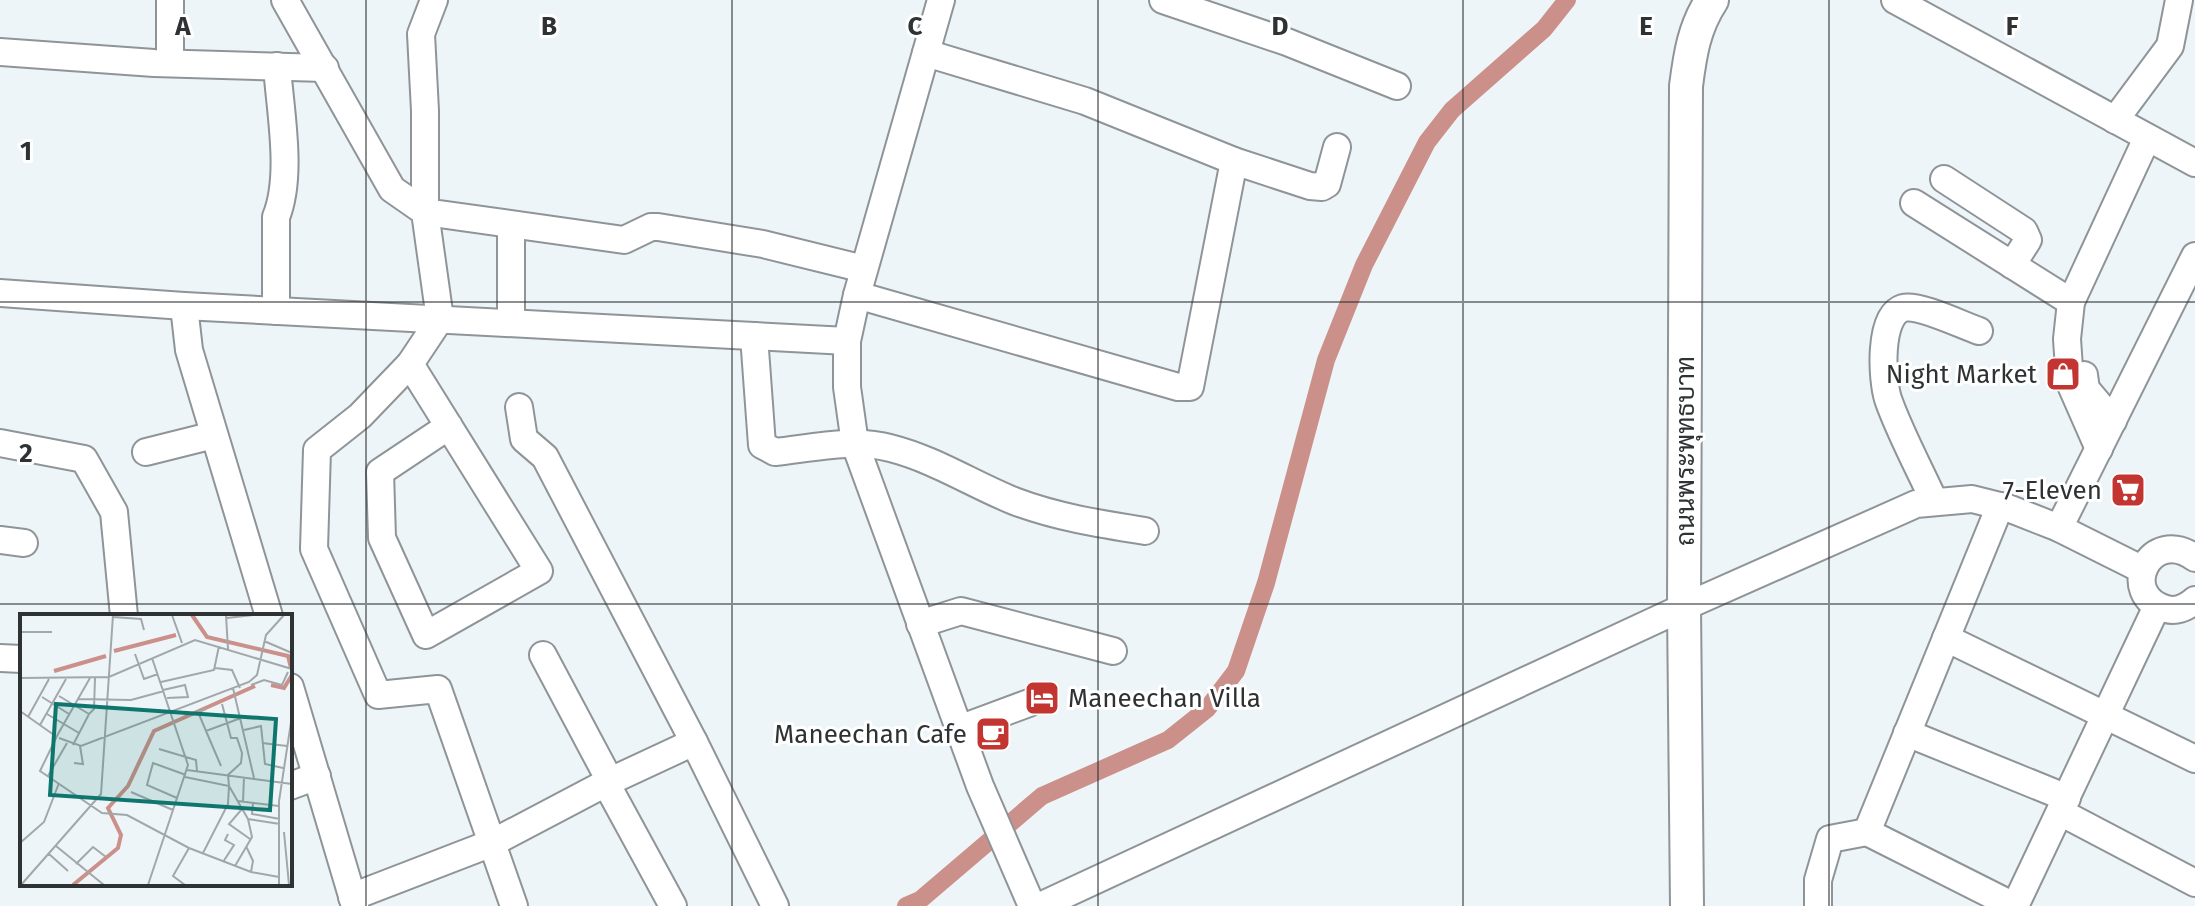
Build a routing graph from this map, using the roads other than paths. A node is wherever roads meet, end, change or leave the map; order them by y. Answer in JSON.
{"nodes":[{"id":1,"x":170,"y":0,"type":"edge"},
{"id":2,"x":285,"y":0,"type":"edge"},
{"id":3,"x":434,"y":0,"type":"edge"},
{"id":4,"x":941,"y":0,"type":"edge"},
{"id":5,"x":1163,"y":0,"type":"edge"},
{"id":6,"x":1712,"y":0,"type":"edge"},
{"id":7,"x":1895,"y":0,"type":"edge"},
{"id":8,"x":2179,"y":0,"type":"edge"},
{"id":9,"x":0,"y":52,"type":"edge"},
{"id":10,"x":926,"y":53,"type":"junction"},
{"id":11,"x":170,"y":63,"type":"junction"},
{"id":12,"x":277,"y":66,"type":"junction"},
{"id":13,"x":325,"y":68,"type":"junction"},
{"id":14,"x":1397,"y":86,"type":"dead end"},
{"id":15,"x":2115,"y":120,"type":"junction"},
{"id":16,"x":2153,"y":141,"type":"junction"},
{"id":17,"x":1337,"y":147,"type":"dead end"},
{"id":18,"x":1234,"y":161,"type":"junction"},
{"id":19,"x":2195,"y":163,"type":"edge"},
{"id":20,"x":1944,"y":179,"type":"dead end"},
{"id":21,"x":1914,"y":203,"type":"dead end"},
{"id":22,"x":425,"y":212,"type":"junction"},
{"id":23,"x":511,"y":225,"type":"junction"},
{"id":24,"x":2195,"y":256,"type":"edge"},
{"id":25,"x":2012,"y":265,"type":"junction"},
{"id":26,"x":864,"y":269,"type":"junction"},
{"id":27,"x":0,"y":293,"type":"edge"},
{"id":28,"x":857,"y":295,"type":"junction"},
{"id":29,"x":2071,"y":302,"type":"junction"},
{"id":30,"x":184,"y":306,"type":"junction"},
{"id":31,"x":276,"y":311,"type":"junction"},
{"id":32,"x":440,"y":319,"type":"junction"},
{"id":33,"x":511,"y":323,"type":"junction"},
{"id":34,"x":1979,"y":331,"type":"dead end"},
{"id":35,"x":754,"y":336,"type":"junction"},
{"id":36,"x":847,"y":341,"type":"junction"},
{"id":37,"x":410,"y":364,"type":"junction"},
{"id":38,"x":519,"y":407,"type":"dead end"},
{"id":39,"x":2113,"y":421,"type":"junction"},
{"id":40,"x":449,"y":426,"type":"junction"},
{"id":41,"x":214,"y":435,"type":"junction"},
{"id":42,"x":0,"y":443,"type":"edge"},
{"id":43,"x":855,"y":444,"type":"junction"},
{"id":44,"x":2099,"y":449,"type":"junction"},
{"id":45,"x":146,"y":452,"type":"dead end"},
{"id":46,"x":1934,"y":501,"type":"junction"},
{"id":47,"x":2000,"y":506,"type":"junction"},
{"id":48,"x":2059,"y":528,"type":"junction"},
{"id":49,"x":1145,"y":531,"type":"dead end"},
{"id":50,"x":2192,"y":547,"type":"edge"},
{"id":51,"x":2143,"y":570,"type":"junction"},
{"id":52,"x":2195,"y":600,"type":"edge"},
{"id":53,"x":2157,"y":606,"type":"junction"},
{"id":54,"x":1684,"y":607,"type":"junction"},
{"id":55,"x":124,"y":614,"type":"edge"},
{"id":56,"x":268,"y":614,"type":"edge"},
{"id":57,"x":920,"y":624,"type":"junction"},
{"id":58,"x":1946,"y":638,"type":"junction"},
{"id":59,"x":1113,"y":651,"type":"dead end"},
{"id":60,"x":543,"y":655,"type":"dead end"},
{"id":61,"x":0,"y":658,"type":"edge"},
{"id":62,"x":20,"y":659,"type":"edge"},
{"id":63,"x":292,"y":694,"type":"edge"},
{"id":64,"x":1029,"y":703,"type":"dead end"},
{"id":65,"x":2104,"y":715,"type":"junction"},
{"id":66,"x":959,"y":729,"type":"junction"},
{"id":67,"x":1907,"y":733,"type":"junction"},
{"id":68,"x":694,"y":742,"type":"junction"},
{"id":69,"x":2195,"y":759,"type":"edge"},
{"id":70,"x":317,"y":776,"type":"junction"},
{"id":71,"x":608,"y":782,"type":"junction"},
{"id":72,"x":292,"y":785,"type":"edge"},
{"id":73,"x":2064,"y":805,"type":"junction"},
{"id":74,"x":1867,"y":832,"type":"junction"},
{"id":75,"x":492,"y":843,"type":"junction"},
{"id":76,"x":2195,"y":883,"type":"edge"},
{"id":77,"x":354,"y":902,"type":"edge"},
{"id":78,"x":514,"y":906,"type":"edge"},
{"id":79,"x":673,"y":906,"type":"edge"},
{"id":80,"x":775,"y":906,"type":"edge"},
{"id":81,"x":1032,"y":906,"type":"edge"},
{"id":82,"x":1040,"y":906,"type":"edge"},
{"id":83,"x":1687,"y":906,"type":"edge"},
{"id":84,"x":1818,"y":906,"type":"edge"},
{"id":85,"x":2014,"y":906,"type":"edge"}],
"edges":[{"from":1,"to":11,"type":"street"},
{"from":2,"to":13,"type":"street"},
{"from":3,"to":22,"type":"street"},
{"from":4,"to":10,"type":"street"},
{"from":5,"to":14,"type":"street"},
{"from":6,"to":54,"type":"main road","name":"ถนนพระพุทธบาท"},
{"from":7,"to":15,"type":"street"},
{"from":8,"to":15,"type":"street"},
{"from":9,"to":11,"type":"street"},
{"from":10,"to":18,"type":"street"},
{"from":10,"to":26,"type":"street"},
{"from":11,"to":12,"type":"street"},
{"from":12,"to":13,"type":"street"},
{"from":12,"to":31,"type":"street"},
{"from":13,"to":22,"type":"street"},
{"from":15,"to":16,"type":"street"},
{"from":16,"to":19,"type":"street"},
{"from":16,"to":29,"type":"street"},
{"from":16,"to":39,"type":"street"},
{"from":17,"to":18,"type":"street"},
{"from":18,"to":28,"type":"street"},
{"from":20,"to":25,"type":"street"},
{"from":21,"to":25,"type":"street"},
{"from":22,"to":23,"type":"street"},
{"from":22,"to":32,"type":"street"},
{"from":23,"to":26,"type":"street"},
{"from":23,"to":33,"type":"street"},
{"from":24,"to":39,"type":"street"},
{"from":25,"to":29,"type":"street"},
{"from":26,"to":28,"type":"street"},
{"from":27,"to":30,"type":"street"},
{"from":28,"to":36,"type":"street"},
{"from":29,"to":44,"type":"street"},
{"from":30,"to":31,"type":"street"},
{"from":30,"to":41,"type":"street"},
{"from":31,"to":32,"type":"street"},
{"from":32,"to":33,"type":"street"},
{"from":32,"to":37,"type":"street"},
{"from":33,"to":35,"type":"street"},
{"from":34,"to":46,"type":"street"},
{"from":35,"to":36,"type":"street"},
{"from":35,"to":43,"type":"street"},
{"from":36,"to":43,"type":"street"},
{"from":37,"to":40,"type":"street"},
{"from":37,"to":75,"type":"street"},
{"from":38,"to":68,"type":"street"},
{"from":39,"to":44,"type":"street"},
{"from":40,"to":40,"type":"street"},
{"from":41,"to":45,"type":"street"},
{"from":41,"to":56,"type":"street"},
{"from":42,"to":55,"type":"street"},
{"from":43,"to":49,"type":"street"},
{"from":43,"to":57,"type":"street"},
{"from":44,"to":48,"type":"street"},
{"from":46,"to":47,"type":"street"},
{"from":46,"to":54,"type":"street"},
{"from":47,"to":48,"type":"street"},
{"from":47,"to":58,"type":"street"},
{"from":48,"to":51,"type":"street"},
{"from":50,"to":51,"type":"street"},
{"from":51,"to":53,"type":"street"},
{"from":52,"to":53,"type":"street"},
{"from":53,"to":65,"type":"street"},
{"from":54,"to":82,"type":"street"},
{"from":54,"to":83,"type":"main road","name":"ถนนพระพุทธบาท"},
{"from":57,"to":59,"type":"street"},
{"from":57,"to":66,"type":"street"},
{"from":58,"to":65,"type":"street"},
{"from":58,"to":67,"type":"street"},
{"from":60,"to":71,"type":"street"},
{"from":61,"to":62,"type":"street"},
{"from":63,"to":70,"type":"street"},
{"from":64,"to":66,"type":"street"},
{"from":65,"to":69,"type":"street"},
{"from":65,"to":73,"type":"street"},
{"from":66,"to":81,"type":"street"},
{"from":67,"to":73,"type":"street"},
{"from":67,"to":74,"type":"street"},
{"from":68,"to":71,"type":"street"},
{"from":68,"to":80,"type":"street"},
{"from":70,"to":72,"type":"street"},
{"from":70,"to":77,"type":"street"},
{"from":71,"to":75,"type":"street"},
{"from":71,"to":79,"type":"street"},
{"from":73,"to":76,"type":"street"},
{"from":73,"to":85,"type":"street"},
{"from":74,"to":84,"type":"street"},
{"from":74,"to":85,"type":"street"},
{"from":75,"to":77,"type":"street"},
{"from":75,"to":78,"type":"street"}]}
